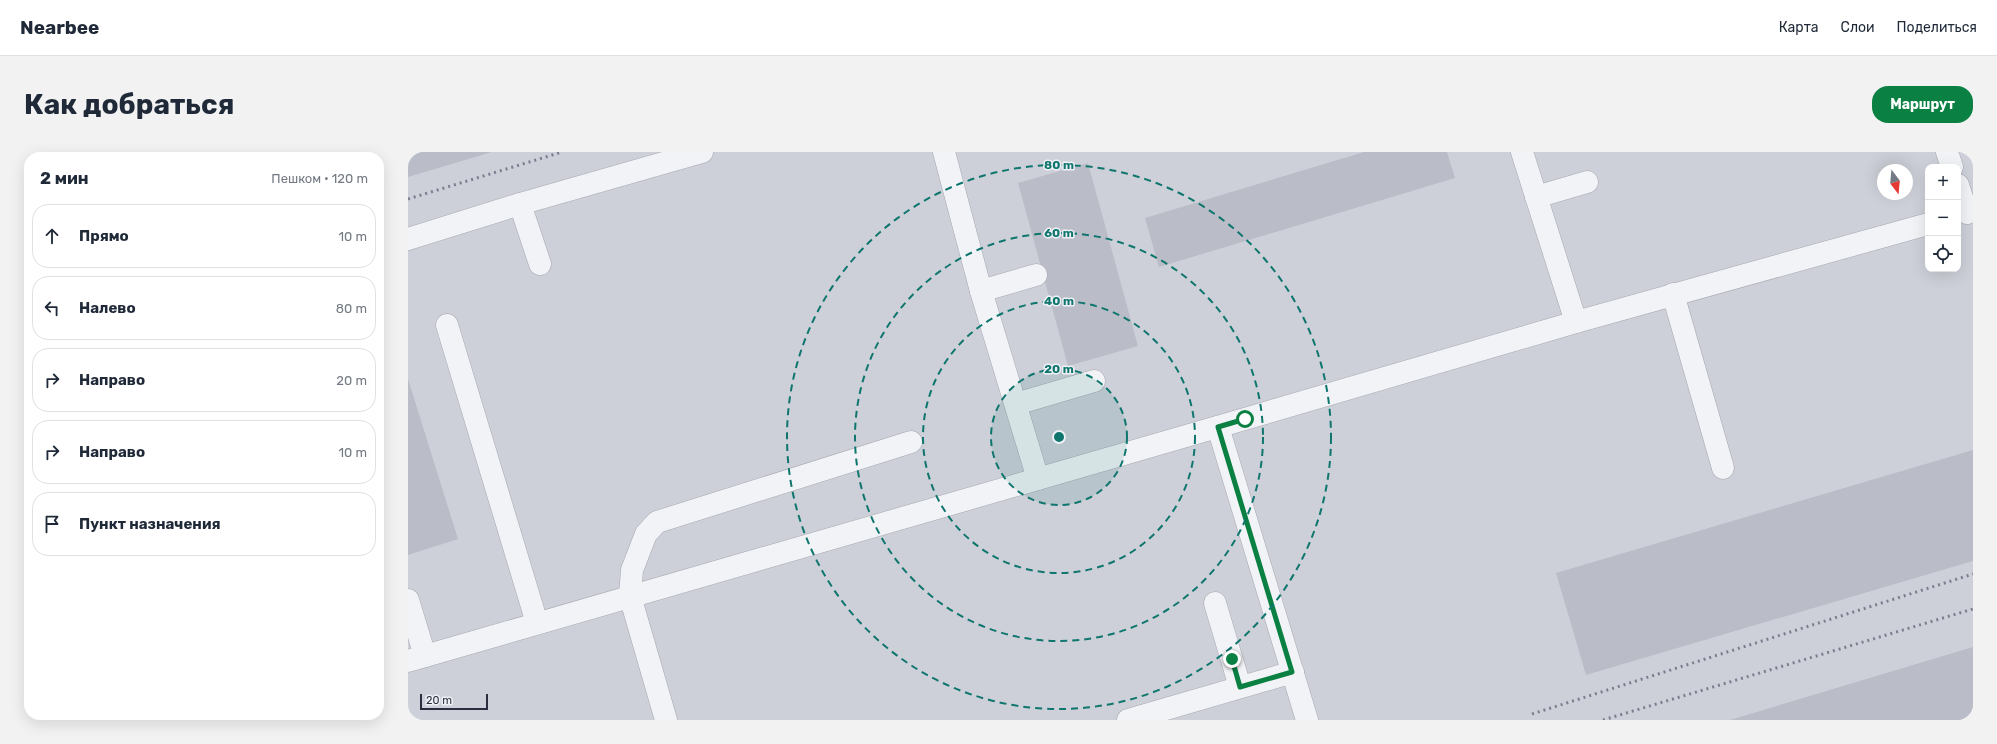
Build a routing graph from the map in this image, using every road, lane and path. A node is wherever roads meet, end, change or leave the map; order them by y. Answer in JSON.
{"nodes":[{"id":1,"x":702,"y":152,"type":"edge"},
{"id":2,"x":944,"y":152,"type":"edge"},
{"id":3,"x":1522,"y":152,"type":"edge"},
{"id":4,"x":1947,"y":152,"type":"edge"},
{"id":5,"x":1951,"y":164,"type":"edge"},
{"id":6,"x":1587,"y":182,"type":"dead end"},
{"id":7,"x":1961,"y":196,"type":"edge"},
{"id":8,"x":1536,"y":197,"type":"junction"},
{"id":9,"x":520,"y":204,"type":"junction"},
{"id":10,"x":1966,"y":215,"type":"edge"},
{"id":11,"x":1925,"y":225,"type":"edge"},
{"id":12,"x":408,"y":239,"type":"edge"},
{"id":13,"x":540,"y":264,"type":"dead end"},
{"id":14,"x":1036,"y":275,"type":"dead end"},
{"id":15,"x":981,"y":291,"type":"junction"},
{"id":16,"x":1673,"y":294,"type":"junction"},
{"id":17,"x":1576,"y":322,"type":"junction"},
{"id":18,"x":447,"y":325,"type":"dead end"},
{"id":19,"x":1094,"y":381,"type":"dead end"},
{"id":20,"x":1016,"y":404,"type":"junction"},
{"id":21,"x":1218,"y":427,"type":"junction"},
{"id":22,"x":911,"y":442,"type":"dead end"},
{"id":23,"x":1723,"y":468,"type":"dead end"},
{"id":24,"x":1038,"y":479,"type":"junction"},
{"id":25,"x":630,"y":596,"type":"junction"},
{"id":26,"x":408,"y":600,"type":"edge"},
{"id":27,"x":1215,"y":603,"type":"dead end"},
{"id":28,"x":537,"y":623,"type":"junction"},
{"id":29,"x":416,"y":658,"type":"edge"},
{"id":30,"x":1292,"y":672,"type":"junction"},
{"id":31,"x":1240,"y":687,"type":"junction"},
{"id":32,"x":666,"y":720,"type":"edge"},
{"id":33,"x":1128,"y":720,"type":"edge"},
{"id":34,"x":1307,"y":720,"type":"edge"}],
"edges":[{"from":1,"to":9,"type":"lane"},
{"from":2,"to":15,"type":"lane"},
{"from":3,"to":8,"type":"lane"},
{"from":4,"to":5,"type":"lane"},
{"from":6,"to":8,"type":"lane"},
{"from":7,"to":10,"type":"lane"},
{"from":8,"to":17,"type":"lane"},
{"from":9,"to":12,"type":"lane"},
{"from":9,"to":13,"type":"lane"},
{"from":11,"to":16,"type":"lane"},
{"from":14,"to":15,"type":"lane"},
{"from":15,"to":20,"type":"lane"},
{"from":16,"to":17,"type":"lane"},
{"from":16,"to":23,"type":"lane"},
{"from":17,"to":21,"type":"lane"},
{"from":18,"to":28,"type":"lane"},
{"from":19,"to":20,"type":"lane"},
{"from":20,"to":24,"type":"lane"},
{"from":21,"to":24,"type":"lane"},
{"from":21,"to":30,"type":"lane"},
{"from":22,"to":25,"type":"lane"},
{"from":24,"to":25,"type":"lane"},
{"from":25,"to":28,"type":"lane"},
{"from":25,"to":32,"type":"lane"},
{"from":26,"to":29,"type":"lane"},
{"from":27,"to":31,"type":"lane"},
{"from":28,"to":29,"type":"lane"},
{"from":30,"to":31,"type":"lane"},
{"from":30,"to":34,"type":"lane"},
{"from":31,"to":33,"type":"lane"}]}
